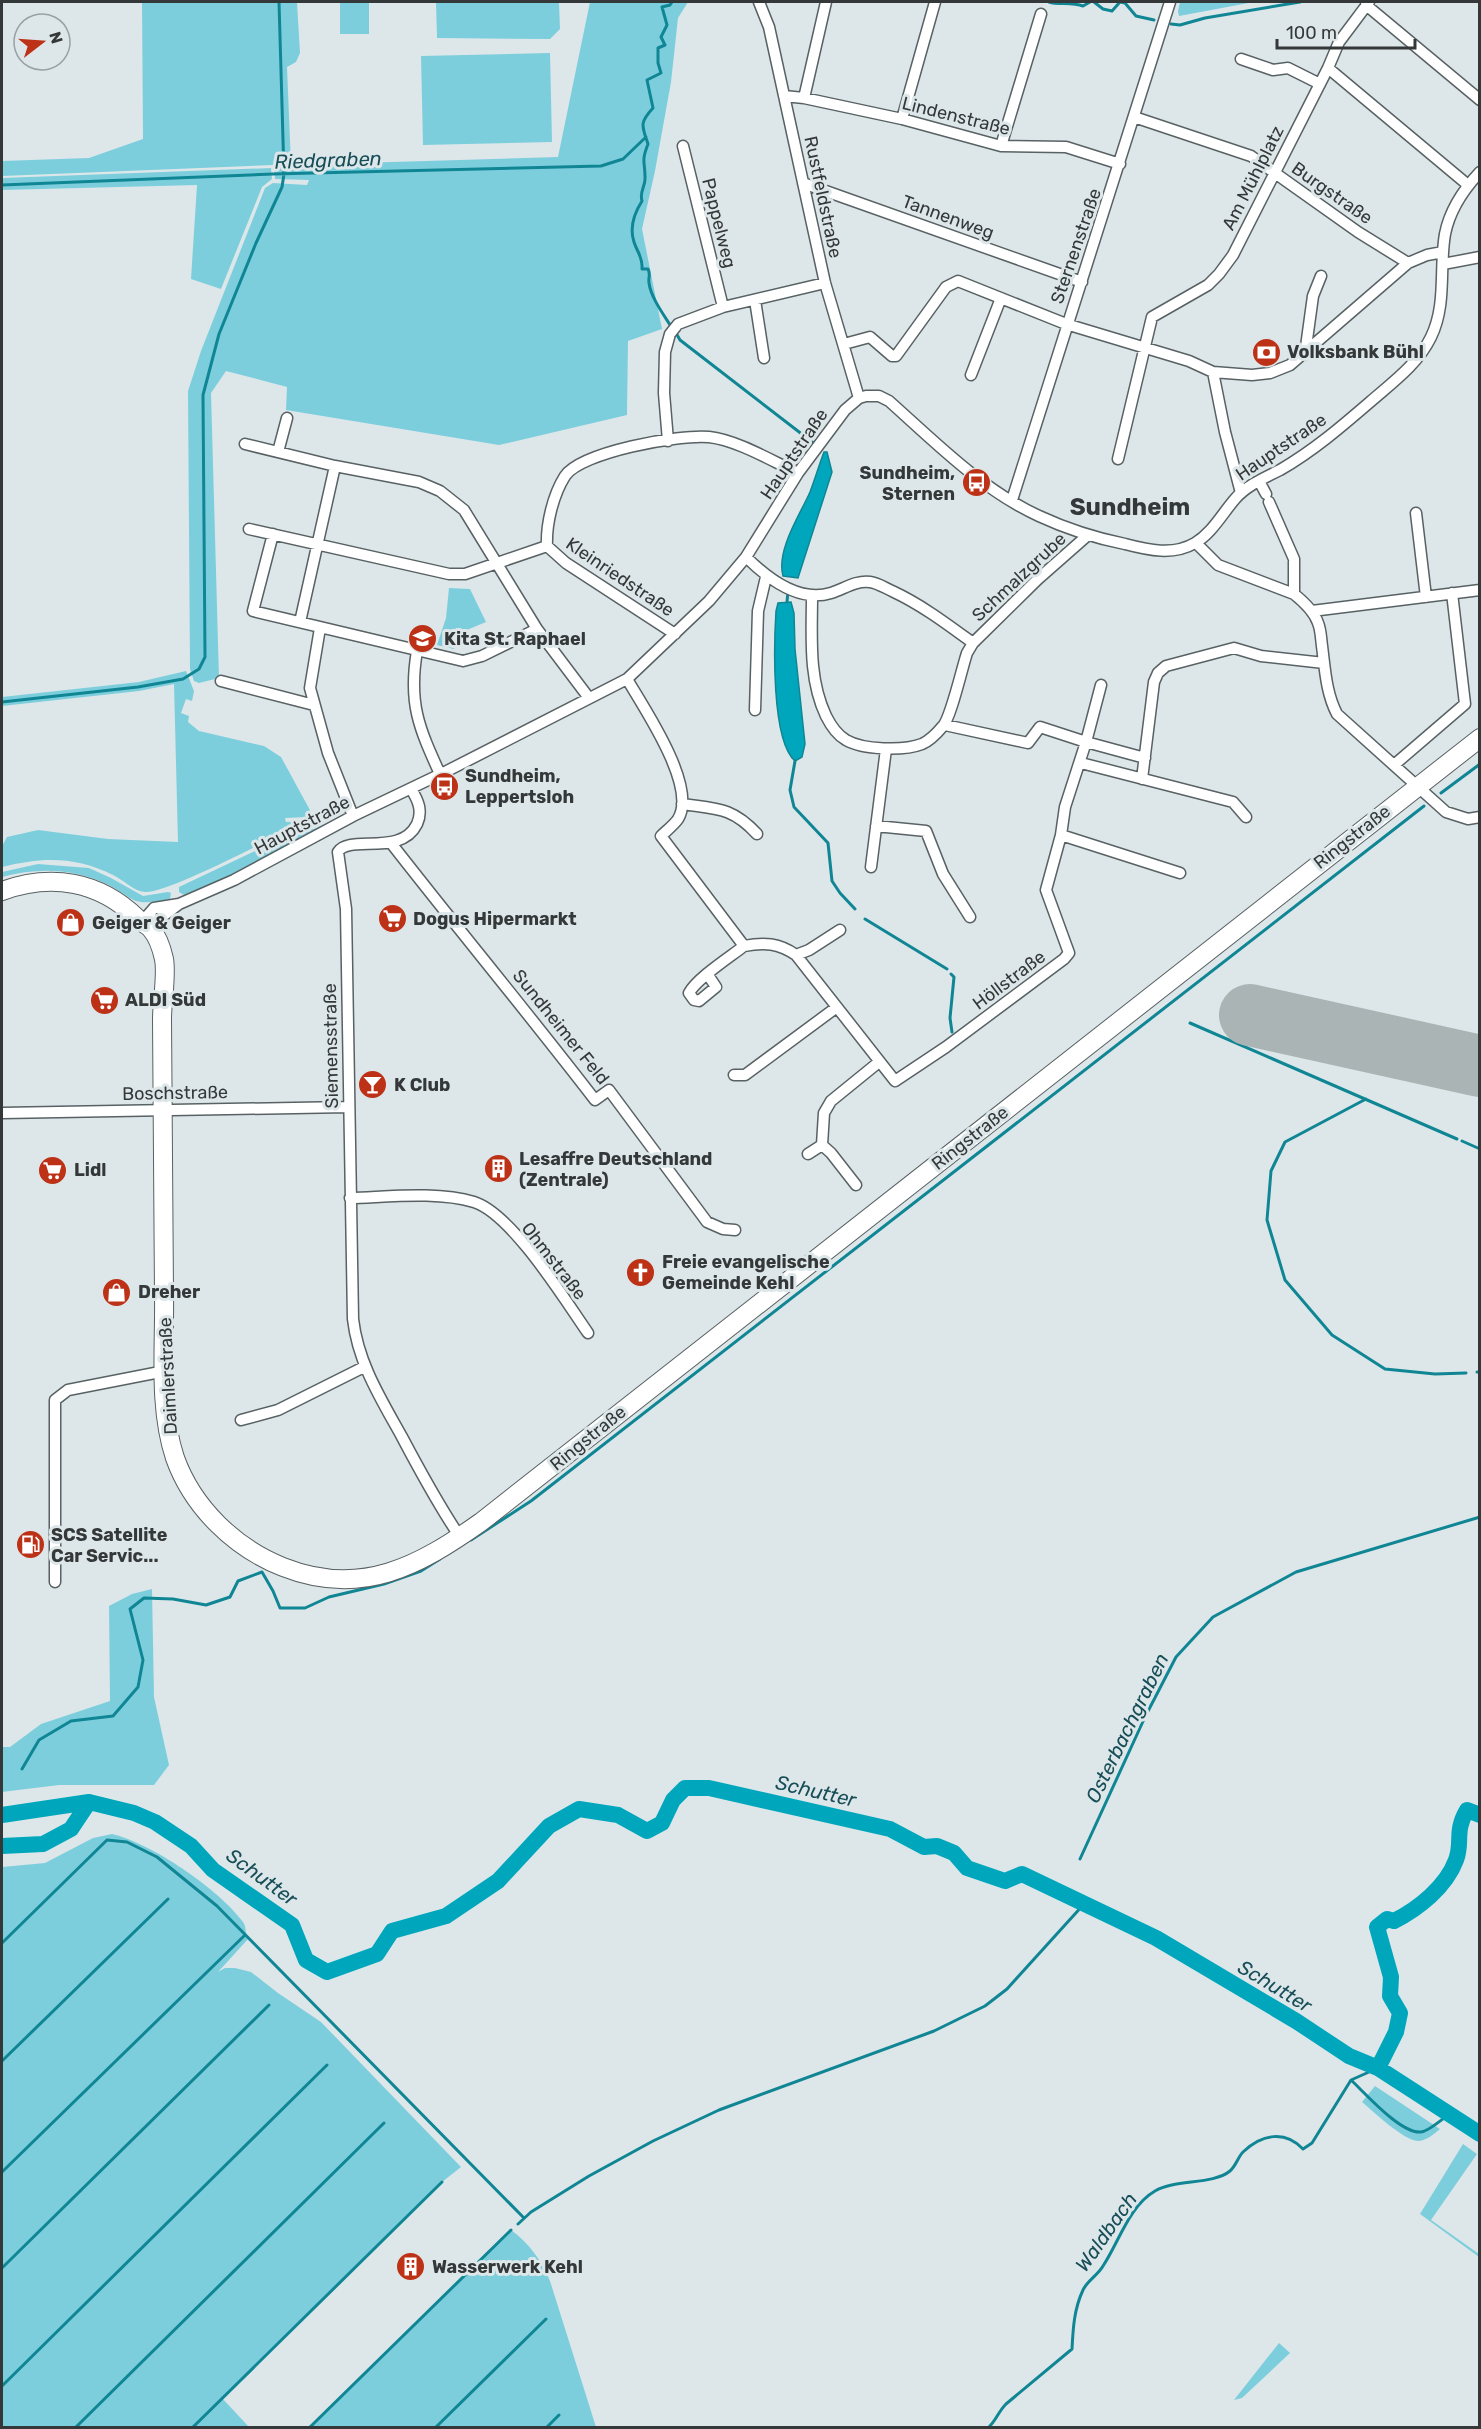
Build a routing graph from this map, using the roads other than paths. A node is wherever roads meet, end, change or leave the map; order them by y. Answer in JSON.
{"nodes":[{"id":1,"x":759,"y":2,"type":"edge"},
{"id":2,"x":826,"y":2,"type":"edge"},
{"id":3,"x":935,"y":2,"type":"edge"},
{"id":4,"x":1170,"y":2,"type":"edge"},
{"id":5,"x":1367,"y":3,"type":"edge"},
{"id":6,"x":1041,"y":14,"type":"dead end"},
{"id":7,"x":1241,"y":59,"type":"dead end"},
{"id":8,"x":1328,"y":68,"type":"junction"},
{"id":9,"x":1320,"y":84,"type":"junction"},
{"id":10,"x":784,"y":96,"type":"junction"},
{"id":11,"x":804,"y":98,"type":"junction"},
{"id":12,"x":1479,"y":100,"type":"edge"},
{"id":13,"x":1134,"y":117,"type":"junction"},
{"id":14,"x":902,"y":119,"type":"junction"},
{"id":15,"x":683,"y":146,"type":"dead end"},
{"id":16,"x":1001,"y":146,"type":"junction"},
{"id":17,"x":1120,"y":165,"type":"junction"},
{"id":18,"x":1274,"y":172,"type":"junction"},
{"id":19,"x":1479,"y":172,"type":"edge"},
{"id":20,"x":803,"y":183,"type":"junction"},
{"id":21,"x":1468,"y":185,"type":"junction"},
{"id":22,"x":1479,"y":257,"type":"edge"},
{"id":23,"x":1443,"y":258,"type":"junction"},
{"id":24,"x":1408,"y":263,"type":"junction"},
{"id":25,"x":1321,"y":276,"type":"dead end"},
{"id":26,"x":1082,"y":282,"type":"junction"},
{"id":27,"x":825,"y":283,"type":"junction"},
{"id":28,"x":1001,"y":298,"type":"junction"},
{"id":29,"x":755,"y":300,"type":"junction"},
{"id":30,"x":723,"y":308,"type":"junction"},
{"id":31,"x":1066,"y":324,"type":"junction"},
{"id":32,"x":844,"y":344,"type":"junction"},
{"id":33,"x":1144,"y":346,"type":"junction"},
{"id":34,"x":1305,"y":354,"type":"junction"},
{"id":35,"x":764,"y":358,"type":"dead end"},
{"id":36,"x":1213,"y":372,"type":"junction"},
{"id":37,"x":970,"y":375,"type":"dead end"},
{"id":38,"x":859,"y":398,"type":"junction"},
{"id":39,"x":287,"y":418,"type":"dead end"},
{"id":40,"x":668,"y":441,"type":"junction"},
{"id":41,"x":245,"y":444,"type":"dead end"},
{"id":42,"x":278,"y":452,"type":"junction"},
{"id":43,"x":1118,"y":459,"type":"dead end"},
{"id":44,"x":335,"y":466,"type":"junction"},
{"id":45,"x":798,"y":473,"type":"junction"},
{"id":46,"x":1259,"y":482,"type":"junction"},
{"id":47,"x":1241,"y":493,"type":"junction"},
{"id":48,"x":1012,"y":500,"type":"junction"},
{"id":49,"x":1416,"y":513,"type":"dead end"},
{"id":50,"x":249,"y":529,"type":"dead end"},
{"id":51,"x":273,"y":534,"type":"junction"},
{"id":52,"x":1088,"y":535,"type":"junction"},
{"id":53,"x":1196,"y":543,"type":"junction"},
{"id":54,"x":319,"y":544,"type":"junction"},
{"id":55,"x":547,"y":546,"type":"junction"},
{"id":56,"x":746,"y":557,"type":"junction"},
{"id":57,"x":495,"y":564,"type":"junction"},
{"id":58,"x":766,"y":577,"type":"junction"},
{"id":59,"x":1479,"y":590,"type":"edge"},
{"id":60,"x":1452,"y":593,"type":"junction"},
{"id":61,"x":1294,"y":594,"type":"junction"},
{"id":62,"x":812,"y":595,"type":"junction"},
{"id":63,"x":1426,"y":597,"type":"junction"},
{"id":64,"x":1312,"y":611,"type":"junction"},
{"id":65,"x":300,"y":622,"type":"junction"},
{"id":66,"x":320,"y":628,"type":"junction"},
{"id":67,"x":537,"y":629,"type":"junction"},
{"id":68,"x":675,"y":634,"type":"junction"},
{"id":69,"x":973,"y":643,"type":"junction"},
{"id":70,"x":417,"y":651,"type":"junction"},
{"id":71,"x":1324,"y":663,"type":"junction"},
{"id":72,"x":627,"y":679,"type":"junction"},
{"id":73,"x":221,"y":681,"type":"dead end"},
{"id":74,"x":1101,"y":685,"type":"dead end"},
{"id":75,"x":589,"y":698,"type":"junction"},
{"id":76,"x":314,"y":705,"type":"junction"},
{"id":77,"x":755,"y":710,"type":"dead end"},
{"id":78,"x":945,"y":725,"type":"junction"},
{"id":79,"x":1479,"y":738,"type":"edge"},
{"id":80,"x":1086,"y":741,"type":"junction"},
{"id":81,"x":886,"y":749,"type":"junction"},
{"id":82,"x":1145,"y":758,"type":"junction"},
{"id":83,"x":1081,"y":763,"type":"junction"},
{"id":84,"x":1394,"y":765,"type":"junction"},
{"id":85,"x":440,"y":774,"type":"junction"},
{"id":86,"x":1142,"y":779,"type":"junction"},
{"id":87,"x":1418,"y":785,"type":"junction"},
{"id":88,"x":411,"y":789,"type":"junction"},
{"id":89,"x":682,"y":804,"type":"junction"},
{"id":90,"x":353,"y":816,"type":"junction"},
{"id":91,"x":1246,"y":817,"type":"dead end"},
{"id":92,"x":1479,"y":817,"type":"edge"},
{"id":93,"x":876,"y":826,"type":"junction"},
{"id":94,"x":757,"y":834,"type":"dead end"},
{"id":95,"x":1061,"y":835,"type":"junction"},
{"id":96,"x":391,"y":843,"type":"junction"},
{"id":97,"x":871,"y":867,"type":"dead end"},
{"id":98,"x":1180,"y":873,"type":"dead end"},
{"id":99,"x":2,"y":891,"type":"edge"},
{"id":100,"x":969,"y":917,"type":"dead end"},
{"id":101,"x":141,"y":922,"type":"junction"},
{"id":102,"x":840,"y":930,"type":"dead end"},
{"id":103,"x":744,"y":946,"type":"junction"},
{"id":104,"x":796,"y":955,"type":"junction"},
{"id":105,"x":708,"y":975,"type":"dead end"},
{"id":106,"x":837,"y":1007,"type":"junction"},
{"id":107,"x":879,"y":1062,"type":"junction"},
{"id":108,"x":734,"y":1075,"type":"dead end"},
{"id":109,"x":348,"y":1107,"type":"junction"},
{"id":110,"x":164,"y":1110,"type":"junction"},
{"id":111,"x":2,"y":1113,"type":"edge"},
{"id":112,"x":822,"y":1145,"type":"junction"},
{"id":113,"x":808,"y":1154,"type":"dead end"},
{"id":114,"x":856,"y":1185,"type":"dead end"},
{"id":115,"x":350,"y":1198,"type":"junction"},
{"id":116,"x":735,"y":1230,"type":"dead end"},
{"id":117,"x":588,"y":1333,"type":"dead end"},
{"id":118,"x":364,"y":1367,"type":"junction"},
{"id":119,"x":165,"y":1371,"type":"junction"},
{"id":120,"x":241,"y":1420,"type":"dead end"},
{"id":121,"x":460,"y":1538,"type":"junction"},
{"id":122,"x":55,"y":1582,"type":"dead end"}],
"edges":[{"from":1,"to":10,"type":"street","name":"Rustfeldstraße"},
{"from":2,"to":11,"type":"street"},
{"from":3,"to":14,"type":"street"},
{"from":4,"to":13,"type":"street","name":"Sternenstraße"},
{"from":5,"to":8,"type":"street","name":"Am Mühlplatz"},
{"from":5,"to":12,"type":"street"},
{"from":6,"to":16,"type":"street"},
{"from":7,"to":9,"type":"street"},
{"from":8,"to":9,"type":"street","name":"Am Mühlplatz"},
{"from":8,"to":21,"type":"street"},
{"from":9,"to":18,"type":"street","name":"Am Mühlplatz"},
{"from":10,"to":11,"type":"street","name":"Lindenstraße"},
{"from":10,"to":20,"type":"street","name":"Rustfeldstraße"},
{"from":11,"to":14,"type":"street","name":"Lindenstraße"},
{"from":13,"to":17,"type":"street","name":"Sternenstraße"},
{"from":13,"to":18,"type":"street","name":"Burgstraße"},
{"from":14,"to":16,"type":"street","name":"Lindenstraße"},
{"from":15,"to":30,"type":"street","name":"Pappelweg"},
{"from":16,"to":17,"type":"street","name":"Lindenstraße"},
{"from":17,"to":26,"type":"street","name":"Sternenstraße"},
{"from":18,"to":24,"type":"street","name":"Burgstraße"},
{"from":18,"to":33,"type":"street","name":"Am Mühlplatz"},
{"from":19,"to":21,"type":"street","name":"Hauptstraße"},
{"from":20,"to":26,"type":"street","name":"Tannenweg"},
{"from":20,"to":27,"type":"street","name":"Rustfeldstraße"},
{"from":21,"to":23,"type":"street","name":"Hauptstraße"},
{"from":22,"to":23,"type":"street"},
{"from":23,"to":24,"type":"street"},
{"from":23,"to":46,"type":"street","name":"Hauptstraße"},
{"from":24,"to":34,"type":"street"},
{"from":25,"to":34,"type":"street"},
{"from":26,"to":31,"type":"street","name":"Sternenstraße"},
{"from":27,"to":29,"type":"street"},
{"from":27,"to":32,"type":"street","name":"Rustfeldstraße"},
{"from":28,"to":31,"type":"street"},
{"from":28,"to":32,"type":"street"},
{"from":28,"to":37,"type":"street"},
{"from":29,"to":30,"type":"street"},
{"from":29,"to":35,"type":"street"},
{"from":30,"to":40,"type":"street"},
{"from":31,"to":33,"type":"street"},
{"from":31,"to":48,"type":"street","name":"Sternenstraße"},
{"from":32,"to":38,"type":"street","name":"Rustfeldstraße"},
{"from":33,"to":36,"type":"street"},
{"from":33,"to":43,"type":"street","name":"Am Mühlplatz"},
{"from":34,"to":36,"type":"street"},
{"from":36,"to":47,"type":"street"},
{"from":38,"to":45,"type":"street","name":"Hauptstraße"},
{"from":38,"to":48,"type":"street","name":"Hauptstraße"},
{"from":39,"to":42,"type":"street"},
{"from":40,"to":45,"type":"street","name":"Kleinriedstraße"},
{"from":40,"to":55,"type":"street","name":"Kleinriedstraße"},
{"from":41,"to":42,"type":"street"},
{"from":42,"to":44,"type":"street"},
{"from":44,"to":54,"type":"street"},
{"from":44,"to":57,"type":"street"},
{"from":45,"to":56,"type":"street","name":"Hauptstraße"},
{"from":46,"to":47,"type":"street","name":"Hauptstraße"},
{"from":46,"to":61,"type":"street"},
{"from":47,"to":53,"type":"street","name":"Hauptstraße"},
{"from":48,"to":52,"type":"street","name":"Hauptstraße"},
{"from":49,"to":63,"type":"street"},
{"from":50,"to":51,"type":"street","name":"Kleinriedstraße"},
{"from":51,"to":54,"type":"street","name":"Kleinriedstraße"},
{"from":51,"to":65,"type":"street"},
{"from":52,"to":53,"type":"street","name":"Hauptstraße"},
{"from":52,"to":69,"type":"street","name":"Schmalzgrube"},
{"from":53,"to":61,"type":"street"},
{"from":54,"to":57,"type":"street","name":"Kleinriedstraße"},
{"from":54,"to":65,"type":"street"},
{"from":55,"to":57,"type":"street","name":"Kleinriedstraße"},
{"from":55,"to":68,"type":"street","name":"Kleinriedstraße"},
{"from":56,"to":58,"type":"street","name":"Schmalzgrube"},
{"from":56,"to":68,"type":"street","name":"Hauptstraße"},
{"from":57,"to":67,"type":"street"},
{"from":58,"to":62,"type":"street","name":"Schmalzgrube"},
{"from":58,"to":77,"type":"street"},
{"from":59,"to":60,"type":"street"},
{"from":60,"to":63,"type":"street"},
{"from":60,"to":84,"type":"street"},
{"from":61,"to":64,"type":"street"},
{"from":62,"to":69,"type":"street","name":"Schmalzgrube"},
{"from":62,"to":81,"type":"street"},
{"from":63,"to":64,"type":"street"},
{"from":64,"to":71,"type":"street"},
{"from":65,"to":66,"type":"street"},
{"from":66,"to":70,"type":"street"},
{"from":66,"to":76,"type":"street"},
{"from":67,"to":70,"type":"street"},
{"from":67,"to":75,"type":"street"},
{"from":68,"to":72,"type":"street","name":"Hauptstraße"},
{"from":69,"to":78,"type":"street","name":"Schmalzgrube"},
{"from":70,"to":85,"type":"street"},
{"from":71,"to":82,"type":"street"},
{"from":71,"to":84,"type":"street"},
{"from":72,"to":75,"type":"street","name":"Hauptstraße"},
{"from":72,"to":89,"type":"street"},
{"from":73,"to":76,"type":"street"},
{"from":74,"to":80,"type":"street","name":"Höllstraße"},
{"from":75,"to":85,"type":"street","name":"Hauptstraße"},
{"from":76,"to":90,"type":"street"},
{"from":78,"to":80,"type":"street"},
{"from":78,"to":81,"type":"street"},
{"from":79,"to":87,"type":"main road","name":"Ringstraße"},
{"from":80,"to":82,"type":"street"},
{"from":80,"to":83,"type":"street","name":"Höllstraße"},
{"from":81,"to":93,"type":"street"},
{"from":82,"to":86,"type":"street"},
{"from":83,"to":86,"type":"street"},
{"from":83,"to":95,"type":"street","name":"Höllstraße"},
{"from":84,"to":87,"type":"street"},
{"from":85,"to":88,"type":"street","name":"Hauptstraße"},
{"from":86,"to":91,"type":"street"},
{"from":87,"to":92,"type":"street"},
{"from":87,"to":121,"type":"main road","name":"Ringstraße"},
{"from":88,"to":90,"type":"street","name":"Hauptstraße"},
{"from":88,"to":96,"type":"street"},
{"from":89,"to":94,"type":"street"},
{"from":89,"to":103,"type":"street"},
{"from":90,"to":101,"type":"street","name":"Hauptstraße"},
{"from":93,"to":97,"type":"street"},
{"from":93,"to":100,"type":"street"},
{"from":95,"to":98,"type":"street"},
{"from":95,"to":107,"type":"street","name":"Höllstraße"},
{"from":96,"to":109,"type":"street","name":"Siemensstraße"},
{"from":96,"to":116,"type":"street","name":"Sundheimer Feld"},
{"from":99,"to":101,"type":"main road"},
{"from":101,"to":110,"type":"main road","name":"Daimlerstraße"},
{"from":102,"to":104,"type":"street"},
{"from":103,"to":104,"type":"street"},
{"from":103,"to":105,"type":"street"},
{"from":104,"to":106,"type":"street"},
{"from":106,"to":107,"type":"street"},
{"from":106,"to":108,"type":"street"},
{"from":107,"to":112,"type":"street"},
{"from":109,"to":110,"type":"street","name":"Boschstraße"},
{"from":109,"to":115,"type":"street","name":"Siemensstraße"},
{"from":110,"to":111,"type":"street","name":"Boschstraße"},
{"from":110,"to":119,"type":"main road","name":"Daimlerstraße"},
{"from":112,"to":113,"type":"street"},
{"from":112,"to":114,"type":"street"},
{"from":115,"to":117,"type":"street","name":"Ohmstraße"},
{"from":115,"to":118,"type":"street","name":"Siemensstraße"},
{"from":118,"to":120,"type":"street"},
{"from":118,"to":121,"type":"street","name":"Siemensstraße"},
{"from":119,"to":121,"type":"main road","name":"Daimlerstraße"},
{"from":119,"to":122,"type":"street"}]}
